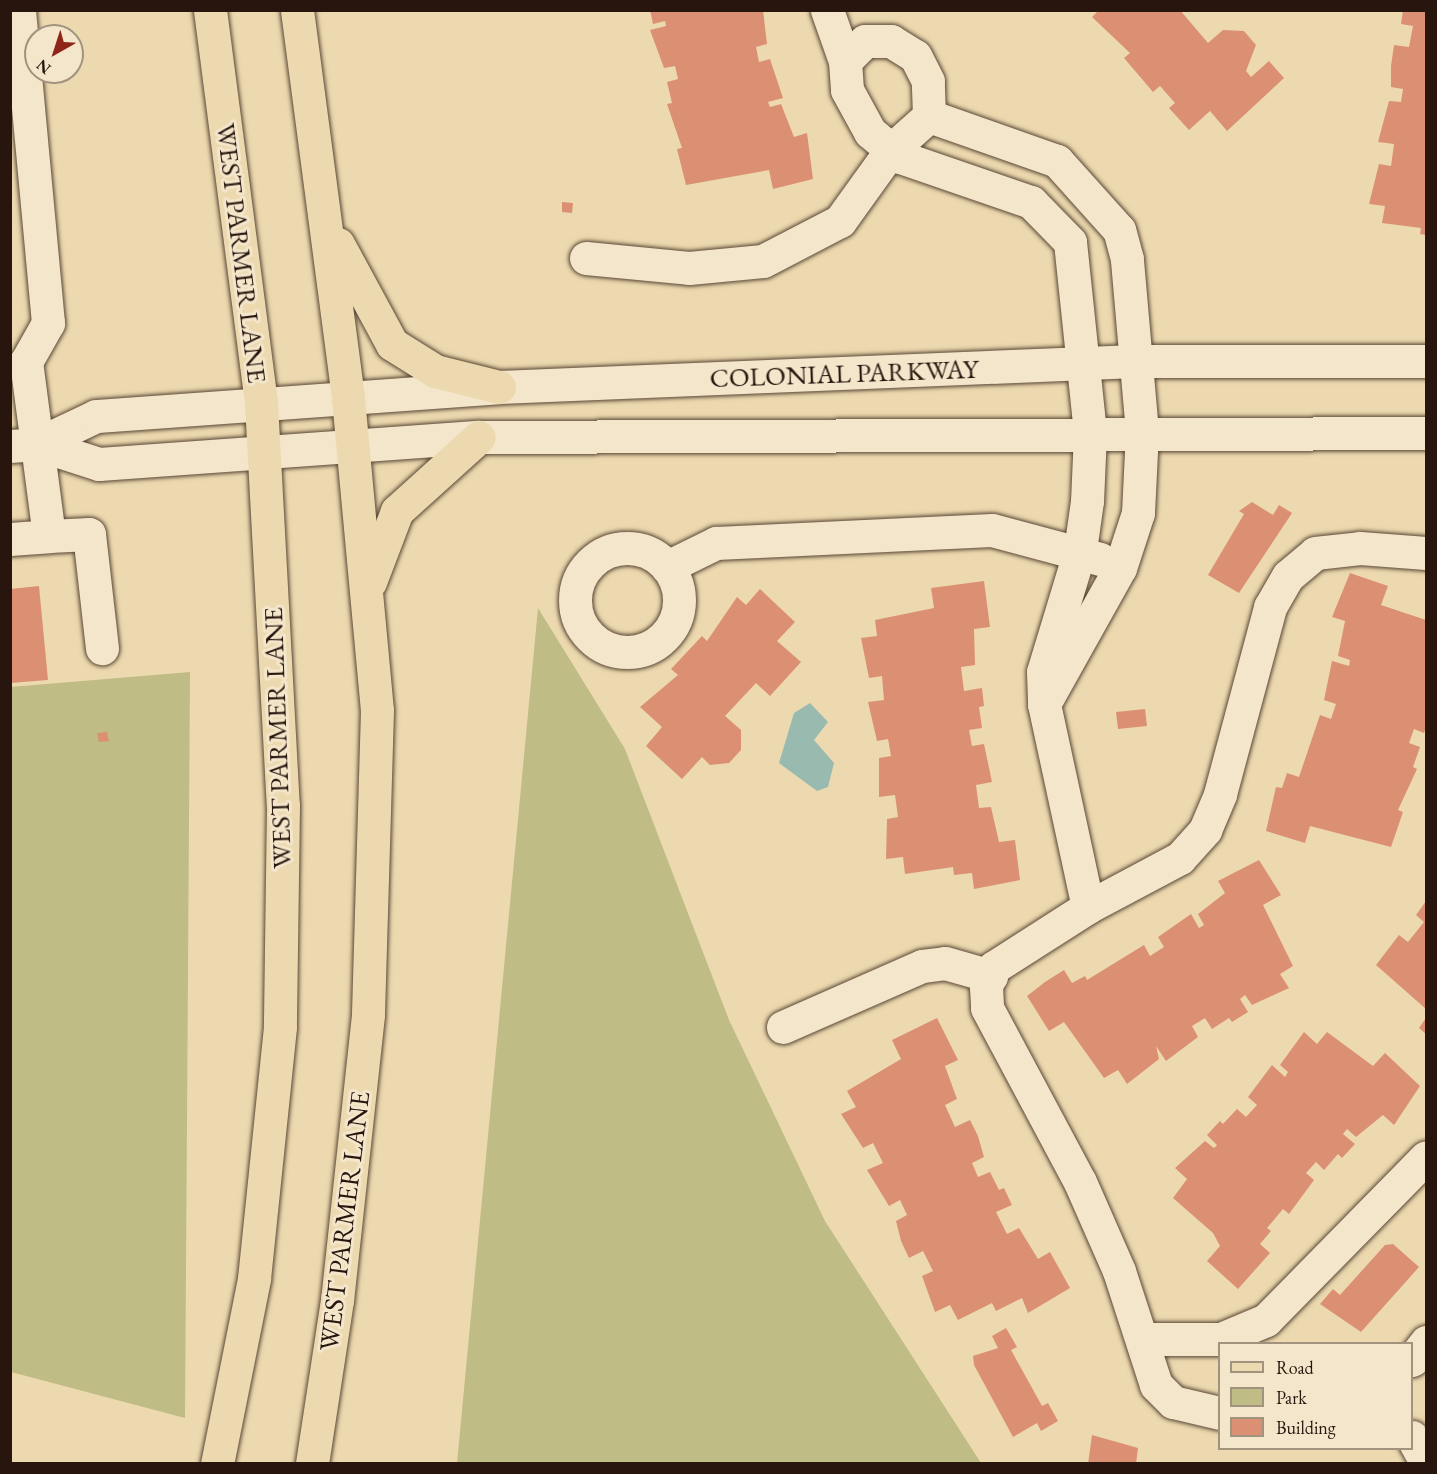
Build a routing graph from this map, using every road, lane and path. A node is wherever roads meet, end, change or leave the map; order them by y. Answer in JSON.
{"nodes":[{"id":1,"x":19,"y":10,"type":"edge"},
{"id":2,"x":210,"y":10,"type":"edge"},
{"id":3,"x":297,"y":10,"type":"edge"},
{"id":4,"x":827,"y":10,"type":"edge"},
{"id":5,"x":845,"y":61,"type":"junction"},
{"id":6,"x":929,"y":116,"type":"junction"},
{"id":7,"x":1014,"y":141,"type":"junction"},
{"id":8,"x":891,"y":150,"type":"junction"},
{"id":9,"x":998,"y":187,"type":"junction"},
{"id":10,"x":1097,"y":201,"type":"junction"},
{"id":11,"x":326,"y":218,"type":"junction"},
{"id":12,"x":1056,"y":226,"type":"junction"},
{"id":13,"x":586,"y":258,"type":"dead end"},
{"id":14,"x":1135,"y":361,"type":"junction"},
{"id":15,"x":1426,"y":361,"type":"edge"},
{"id":16,"x":18,"y":363,"type":"edge"},
{"id":17,"x":1084,"y":363,"type":"junction"},
{"id":18,"x":499,"y":387,"type":"junction"},
{"id":19,"x":348,"y":398,"type":"junction"},
{"id":20,"x":261,"y":403,"type":"junction"},
{"id":21,"x":1142,"y":432,"type":"junction"},
{"id":22,"x":1090,"y":433,"type":"junction"},
{"id":23,"x":1426,"y":433,"type":"edge"},
{"id":24,"x":479,"y":436,"type":"junction"},
{"id":25,"x":353,"y":444,"type":"junction"},
{"id":26,"x":24,"y":445,"type":"edge"},
{"id":27,"x":264,"y":452,"type":"junction"},
{"id":28,"x":49,"y":536,"type":"junction"},
{"id":29,"x":10,"y":539,"type":"edge"},
{"id":30,"x":1080,"y":550,"type":"junction"},
{"id":31,"x":1426,"y":553,"type":"edge"},
{"id":32,"x":667,"y":567,"type":"dead end"},
{"id":33,"x":1120,"y":568,"type":"junction"},
{"id":34,"x":367,"y":589,"type":"junction"},
{"id":35,"x":102,"y":648,"type":"dead end"},
{"id":36,"x":1044,"y":704,"type":"junction"},
{"id":37,"x":1088,"y":907,"type":"junction"},
{"id":38,"x":991,"y":975,"type":"junction"},
{"id":39,"x":783,"y":1027,"type":"dead end"},
{"id":40,"x":1426,"y":1157,"type":"edge"},
{"id":41,"x":1142,"y":1339,"type":"junction"},
{"id":42,"x":1426,"y":1342,"type":"edge"},
{"id":43,"x":1413,"y":1359,"type":"edge"},
{"id":44,"x":1218,"y":1413,"type":"edge"},
{"id":45,"x":1413,"y":1439,"type":"edge"},
{"id":46,"x":1426,"y":1462,"type":"edge"},
{"id":47,"x":217,"y":1464,"type":"edge"},
{"id":48,"x":312,"y":1464,"type":"edge"}],
"edges":[{"from":1,"to":16,"type":"street"},
{"from":2,"to":20,"type":"main road","name":"WEST PARMER LANE"},
{"from":3,"to":11,"type":"main road","name":"WEST PARMER LANE"},
{"from":4,"to":5,"type":"street"},
{"from":5,"to":6,"type":"street"},
{"from":5,"to":8,"type":"street"},
{"from":6,"to":7,"type":"street"},
{"from":6,"to":8,"type":"street"},
{"from":7,"to":9,"type":"street"},
{"from":7,"to":10,"type":"street"},
{"from":8,"to":9,"type":"street"},
{"from":8,"to":13,"type":"street"},
{"from":9,"to":12,"type":"street"},
{"from":10,"to":12,"type":"street"},
{"from":10,"to":14,"type":"street"},
{"from":11,"to":18,"type":"main road"},
{"from":11,"to":19,"type":"main road","name":"WEST PARMER LANE"},
{"from":12,"to":17,"type":"street"},
{"from":14,"to":15,"type":"street","name":"COLONIAL PARKWAY"},
{"from":14,"to":17,"type":"street","name":"COLONIAL PARKWAY"},
{"from":14,"to":21,"type":"street"},
{"from":16,"to":26,"type":"street"},
{"from":17,"to":18,"type":"street","name":"COLONIAL PARKWAY"},
{"from":17,"to":22,"type":"street"},
{"from":18,"to":19,"type":"street","name":"COLONIAL PARKWAY"},
{"from":19,"to":20,"type":"street","name":"COLONIAL PARKWAY"},
{"from":19,"to":25,"type":"main road","name":"WEST PARMER LANE"},
{"from":20,"to":26,"type":"street","name":"COLONIAL PARKWAY"},
{"from":20,"to":27,"type":"main road","name":"WEST PARMER LANE"},
{"from":21,"to":22,"type":"street"},
{"from":21,"to":23,"type":"street"},
{"from":21,"to":33,"type":"street"},
{"from":22,"to":24,"type":"street"},
{"from":22,"to":30,"type":"street"},
{"from":24,"to":25,"type":"street"},
{"from":24,"to":34,"type":"main road"},
{"from":25,"to":27,"type":"street"},
{"from":25,"to":34,"type":"main road","name":"WEST PARMER LANE"},
{"from":26,"to":27,"type":"street"},
{"from":26,"to":28,"type":"street"},
{"from":27,"to":47,"type":"main road","name":"WEST PARMER LANE"},
{"from":28,"to":29,"type":"street"},
{"from":28,"to":35,"type":"street"},
{"from":30,"to":32,"type":"street"},
{"from":30,"to":33,"type":"street"},
{"from":30,"to":36,"type":"street"},
{"from":31,"to":37,"type":"street"},
{"from":33,"to":36,"type":"street"},
{"from":34,"to":48,"type":"main road","name":"WEST PARMER LANE"},
{"from":36,"to":37,"type":"street"},
{"from":37,"to":38,"type":"street"},
{"from":38,"to":39,"type":"street"},
{"from":38,"to":41,"type":"street"},
{"from":40,"to":41,"type":"street"},
{"from":41,"to":44,"type":"street"},
{"from":42,"to":43,"type":"street"},
{"from":45,"to":46,"type":"street"}]}
